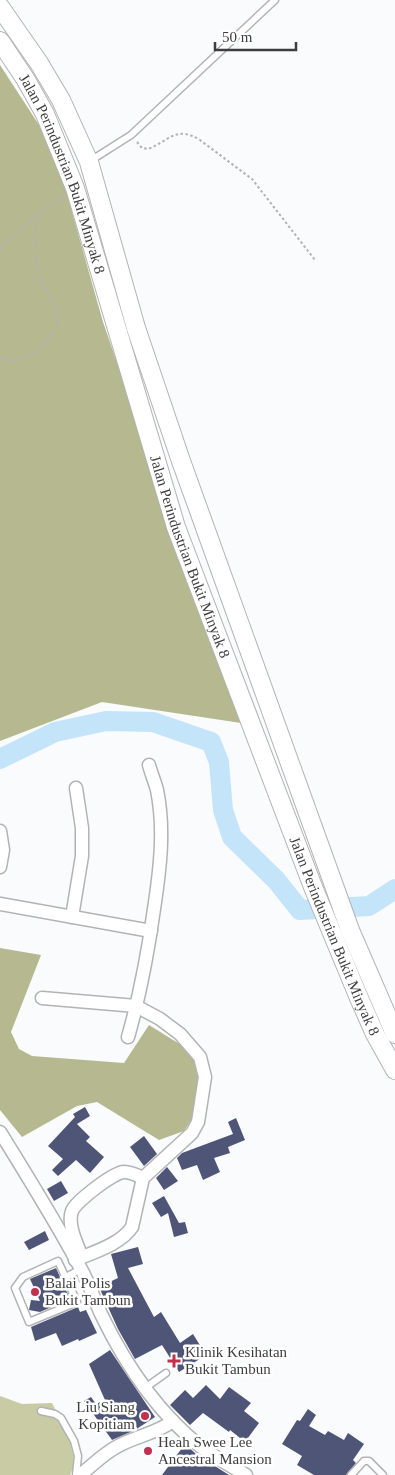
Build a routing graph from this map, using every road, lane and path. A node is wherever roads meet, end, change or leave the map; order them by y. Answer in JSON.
{"nodes":[{"id":1,"x":275,"y":0,"type":"edge"},
{"id":2,"x":0,"y":7,"type":"edge"},
{"id":3,"x":0,"y":41,"type":"edge"},
{"id":4,"x":130,"y":135,"type":"junction"},
{"id":5,"x":88,"y":162,"type":"junction"},
{"id":6,"x":75,"y":188,"type":"junction"},
{"id":7,"x":36,"y":216,"type":"junction"},
{"id":8,"x":0,"y":248,"type":"edge"},
{"id":9,"x":315,"y":260,"type":"dead end"},
{"id":10,"x":0,"y":358,"type":"edge"},
{"id":11,"x":200,"y":516,"type":"junction"},
{"id":12,"x":176,"y":527,"type":"junction"},
{"id":13,"x":149,"y":765,"type":"dead end"},
{"id":14,"x":76,"y":788,"type":"dead end"},
{"id":15,"x":0,"y":831,"type":"edge"},
{"id":16,"x":0,"y":867,"type":"edge"},
{"id":17,"x":0,"y":904,"type":"edge"},
{"id":18,"x":72,"y":917,"type":"junction"},
{"id":19,"x":151,"y":931,"type":"junction"},
{"id":20,"x":42,"y":998,"type":"dead end"},
{"id":21,"x":136,"y":1006,"type":"junction"},
{"id":22,"x":395,"y":1034,"type":"edge"},
{"id":23,"x":128,"y":1037,"type":"dead end"},
{"id":24,"x":395,"y":1070,"type":"edge"},
{"id":25,"x":0,"y":1132,"type":"edge"},
{"id":26,"x":143,"y":1178,"type":"junction"},
{"id":27,"x":80,"y":1262,"type":"junction"},
{"id":28,"x":66,"y":1277,"type":"junction"},
{"id":29,"x":166,"y":1373,"type":"dead end"},
{"id":30,"x":145,"y":1388,"type":"junction"},
{"id":31,"x":41,"y":1411,"type":"dead end"},
{"id":32,"x":173,"y":1421,"type":"junction"},
{"id":33,"x":78,"y":1475,"type":"edge"},
{"id":34,"x":246,"y":1475,"type":"edge"},
{"id":35,"x":351,"y":1475,"type":"edge"},
{"id":36,"x":383,"y":1475,"type":"edge"}],
"edges":[{"from":1,"to":4,"type":"lane"},
{"from":2,"to":5,"type":"street","name":"Jalan Perindustrian Bukit Minyak 8"},
{"from":3,"to":6,"type":"street","name":"Jalan Perindustrian Bukit Minyak 8"},
{"from":4,"to":5,"type":"lane"},
{"from":4,"to":9,"type":"path"},
{"from":5,"to":11,"type":"street","name":"Jalan Perindustrian Bukit Minyak 8"},
{"from":6,"to":7,"type":"path"},
{"from":6,"to":12,"type":"street","name":"Jalan Perindustrian Bukit Minyak 8"},
{"from":7,"to":8,"type":"path"},
{"from":7,"to":10,"type":"path"},
{"from":11,"to":12,"type":"street"},
{"from":11,"to":22,"type":"street","name":"Jalan Perindustrian Bukit Minyak 8"},
{"from":12,"to":24,"type":"street","name":"Jalan Perindustrian Bukit Minyak 8"},
{"from":13,"to":19,"type":"street"},
{"from":14,"to":18,"type":"street"},
{"from":15,"to":16,"type":"street"},
{"from":17,"to":18,"type":"street"},
{"from":18,"to":19,"type":"street"},
{"from":19,"to":21,"type":"street"},
{"from":20,"to":21,"type":"street"},
{"from":21,"to":23,"type":"street"},
{"from":21,"to":26,"type":"street"},
{"from":25,"to":27,"type":"street"},
{"from":26,"to":27,"type":"street"},
{"from":26,"to":27,"type":"street"},
{"from":27,"to":28,"type":"lane"},
{"from":27,"to":30,"type":"street"},
{"from":28,"to":28,"type":"lane"},
{"from":29,"to":30,"type":"lane"},
{"from":30,"to":32,"type":"street"},
{"from":31,"to":33,"type":"lane"},
{"from":32,"to":33,"type":"street"},
{"from":32,"to":34,"type":"street"},
{"from":35,"to":36,"type":"lane"}]}
